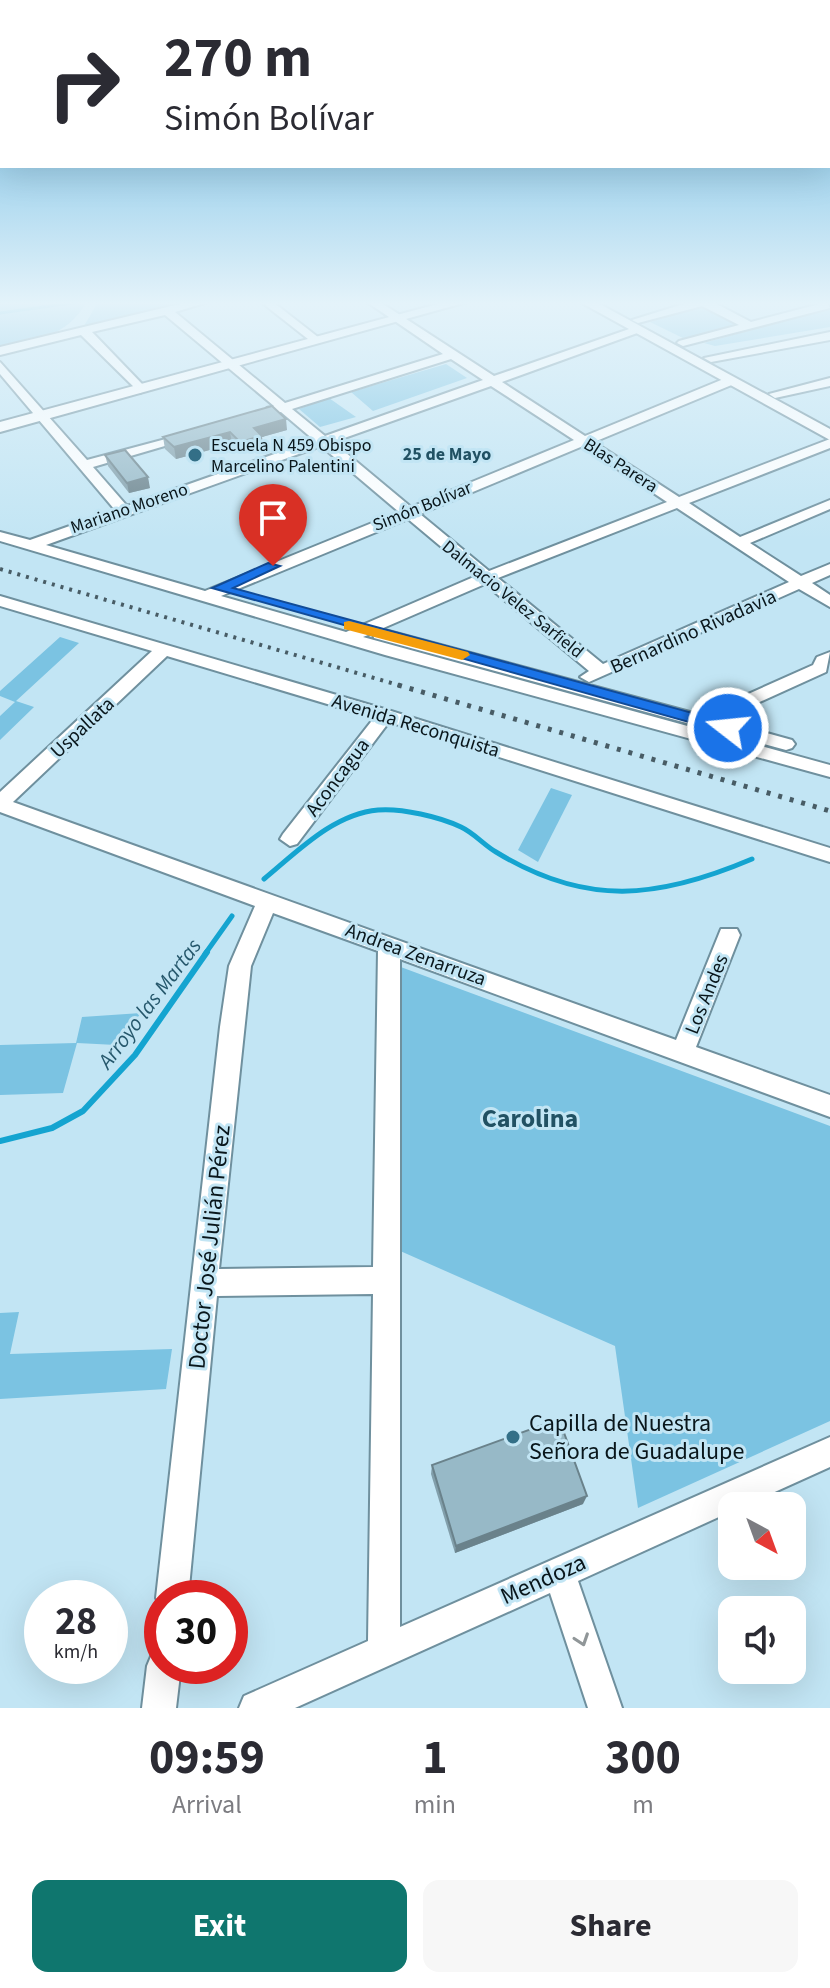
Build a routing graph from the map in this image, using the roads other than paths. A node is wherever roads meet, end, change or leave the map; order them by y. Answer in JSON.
{"nodes":[{"id":1,"x":14,"y":382,"type":"edge"},
{"id":2,"x":133,"y":382,"type":"edge"},
{"id":3,"x":168,"y":382,"type":"edge"},
{"id":4,"x":251,"y":382,"type":"edge"},
{"id":5,"x":366,"y":382,"type":"edge"},
{"id":6,"x":485,"y":382,"type":"edge"},
{"id":7,"x":493,"y":382,"type":"edge"},
{"id":8,"x":728,"y":382,"type":"edge"},
{"id":9,"x":731,"y":382,"type":"edge"},
{"id":10,"x":753,"y":382,"type":"edge"},
{"id":11,"x":830,"y":382,"type":"edge"},
{"id":12,"x":140,"y":389,"type":"junction"},
{"id":13,"x":775,"y":394,"type":"junction"},
{"id":14,"x":282,"y":408,"type":"junction"},
{"id":15,"x":43,"y":416,"type":"junction"},
{"id":16,"x":251,"y":417,"type":"edge"},
{"id":17,"x":830,"y":423,"type":"edge"},
{"id":18,"x":0,"y":427,"type":"edge"},
{"id":19,"x":206,"y":430,"type":"edge"},
{"id":20,"x":830,"y":435,"type":"edge"},
{"id":21,"x":322,"y":440,"type":"junction"},
{"id":22,"x":583,"y":440,"type":"junction"},
{"id":23,"x":830,"y":443,"type":"edge"},
{"id":24,"x":83,"y":465,"type":"junction"},
{"id":25,"x":678,"y":502,"type":"junction"},
{"id":26,"x":830,"y":504,"type":"edge"},
{"id":27,"x":123,"y":511,"type":"junction"},
{"id":28,"x":407,"y":512,"type":"junction"},
{"id":29,"x":0,"y":524,"type":"edge"},
{"id":30,"x":0,"y":536,"type":"edge"},
{"id":31,"x":48,"y":536,"type":"junction"},
{"id":32,"x":738,"y":543,"type":"junction"},
{"id":33,"x":31,"y":545,"type":"junction"},
{"id":34,"x":830,"y":569,"type":"edge"},
{"id":35,"x":487,"y":577,"type":"junction"},
{"id":36,"x":800,"y":583,"type":"junction"},
{"id":37,"x":212,"y":593,"type":"junction"},
{"id":38,"x":0,"y":601,"type":"edge"},
{"id":39,"x":830,"y":602,"type":"edge"},
{"id":40,"x":354,"y":633,"type":"junction"},
{"id":41,"x":164,"y":649,"type":"junction"},
{"id":42,"x":830,"y":657,"type":"edge"},
{"id":43,"x":601,"y":672,"type":"junction"},
{"id":44,"x":565,"y":690,"type":"junction"},
{"id":45,"x":385,"y":715,"type":"junction"},
{"id":46,"x":703,"y":721,"type":"junction"},
{"id":47,"x":799,"y":755,"type":"junction"},
{"id":48,"x":830,"y":757,"type":"edge"},
{"id":49,"x":830,"y":771,"type":"edge"},
{"id":50,"x":0,"y":804,"type":"edge"},
{"id":51,"x":290,"y":839,"type":"dead end"},
{"id":52,"x":830,"y":855,"type":"edge"},
{"id":53,"x":268,"y":901,"type":"junction"},
{"id":54,"x":729,"y":935,"type":"dead end"},
{"id":55,"x":389,"y":944,"type":"junction"},
{"id":56,"x":683,"y":1052,"type":"junction"},
{"id":57,"x":830,"y":1106,"type":"edge"},
{"id":58,"x":387,"y":1280,"type":"junction"},
{"id":59,"x":207,"y":1283,"type":"junction"},
{"id":60,"x":830,"y":1452,"type":"edge"},
{"id":61,"x":559,"y":1572,"type":"junction"},
{"id":62,"x":174,"y":1580,"type":"edge"},
{"id":63,"x":384,"y":1650,"type":"junction"},
{"id":64,"x":162,"y":1684,"type":"edge"},
{"id":65,"x":159,"y":1708,"type":"edge"},
{"id":66,"x":256,"y":1708,"type":"edge"},
{"id":67,"x":605,"y":1708,"type":"edge"}],
"edges":[{"from":1,"to":15,"type":"street"},
{"from":2,"to":12,"type":"street"},
{"from":3,"to":12,"type":"street"},
{"from":4,"to":14,"type":"street","name":"Dalmacio Velez Sarfield"},
{"from":5,"to":14,"type":"street"},
{"from":6,"to":21,"type":"street","name":"Mariano Moreno"},
{"from":7,"to":22,"type":"street","name":"Blas Parera"},
{"from":8,"to":22,"type":"street","name":"Simón Bolívar"},
{"from":9,"to":20,"type":"street"},
{"from":10,"to":13,"type":"street"},
{"from":11,"to":13,"type":"street"},
{"from":12,"to":15,"type":"street"},
{"from":13,"to":17,"type":"street"},
{"from":14,"to":16,"type":"street"},
{"from":14,"to":21,"type":"street","name":"Dalmacio Velez Sarfield"},
{"from":15,"to":18,"type":"street"},
{"from":15,"to":24,"type":"street"},
{"from":19,"to":24,"type":"street"},
{"from":21,"to":27,"type":"street","name":"Mariano Moreno"},
{"from":21,"to":28,"type":"street","name":"Dalmacio Velez Sarfield"},
{"from":22,"to":25,"type":"street","name":"Blas Parera"},
{"from":22,"to":28,"type":"street","name":"Simón Bolívar"},
{"from":23,"to":25,"type":"street"},
{"from":24,"to":27,"type":"street"},
{"from":25,"to":32,"type":"street","name":"Blas Parera"},
{"from":25,"to":35,"type":"street"},
{"from":26,"to":32,"type":"street"},
{"from":27,"to":31,"type":"street","name":"Mariano Moreno"},
{"from":28,"to":35,"type":"street","name":"Dalmacio Velez Sarfield"},
{"from":28,"to":37,"type":"street","name":"Simón Bolívar"},
{"from":29,"to":31,"type":"street"},
{"from":30,"to":33,"type":"street"},
{"from":31,"to":33,"type":"street","name":"Mariano Moreno"},
{"from":31,"to":37,"type":"street"},
{"from":32,"to":36,"type":"street","name":"Blas Parera"},
{"from":33,"to":37,"type":"street"},
{"from":34,"to":36,"type":"street","name":"Bernardino Rivadavia"},
{"from":35,"to":40,"type":"street"},
{"from":35,"to":43,"type":"street","name":"Dalmacio Velez Sarfield"},
{"from":36,"to":39,"type":"street","name":"Blas Parera"},
{"from":36,"to":43,"type":"street","name":"Bernardino Rivadavia"},
{"from":37,"to":40,"type":"street"},
{"from":38,"to":41,"type":"street","name":"Avenida Reconquista"},
{"from":40,"to":44,"type":"street"},
{"from":41,"to":45,"type":"street","name":"Avenida Reconquista"},
{"from":41,"to":50,"type":"street","name":"Uspallata"},
{"from":42,"to":46,"type":"street"},
{"from":43,"to":44,"type":"street","name":"Bernardino Rivadavia"},
{"from":44,"to":46,"type":"street"},
{"from":44,"to":47,"type":"street"},
{"from":45,"to":51,"type":"street","name":"Aconcagua"},
{"from":45,"to":52,"type":"street","name":"Avenida Reconquista"},
{"from":46,"to":47,"type":"street"},
{"from":47,"to":48,"type":"street"},
{"from":47,"to":49,"type":"street"},
{"from":50,"to":53,"type":"street","name":"Andrea Zenarruza"},
{"from":53,"to":55,"type":"street","name":"Andrea Zenarruza"},
{"from":53,"to":59,"type":"street","name":"Doctor José Julián Pérez"},
{"from":54,"to":56,"type":"street","name":"Los Andes"},
{"from":55,"to":56,"type":"street","name":"Andrea Zenarruza"},
{"from":55,"to":58,"type":"street"},
{"from":56,"to":57,"type":"street","name":"Andrea Zenarruza"},
{"from":58,"to":59,"type":"street"},
{"from":58,"to":63,"type":"street"},
{"from":59,"to":62,"type":"street","name":"Doctor José Julián Pérez"},
{"from":60,"to":61,"type":"street","name":"Mendoza"},
{"from":61,"to":63,"type":"street","name":"Mendoza"},
{"from":61,"to":67,"type":"street","one_way":true},
{"from":63,"to":66,"type":"street","name":"Mendoza"},
{"from":64,"to":65,"type":"street"}]}
